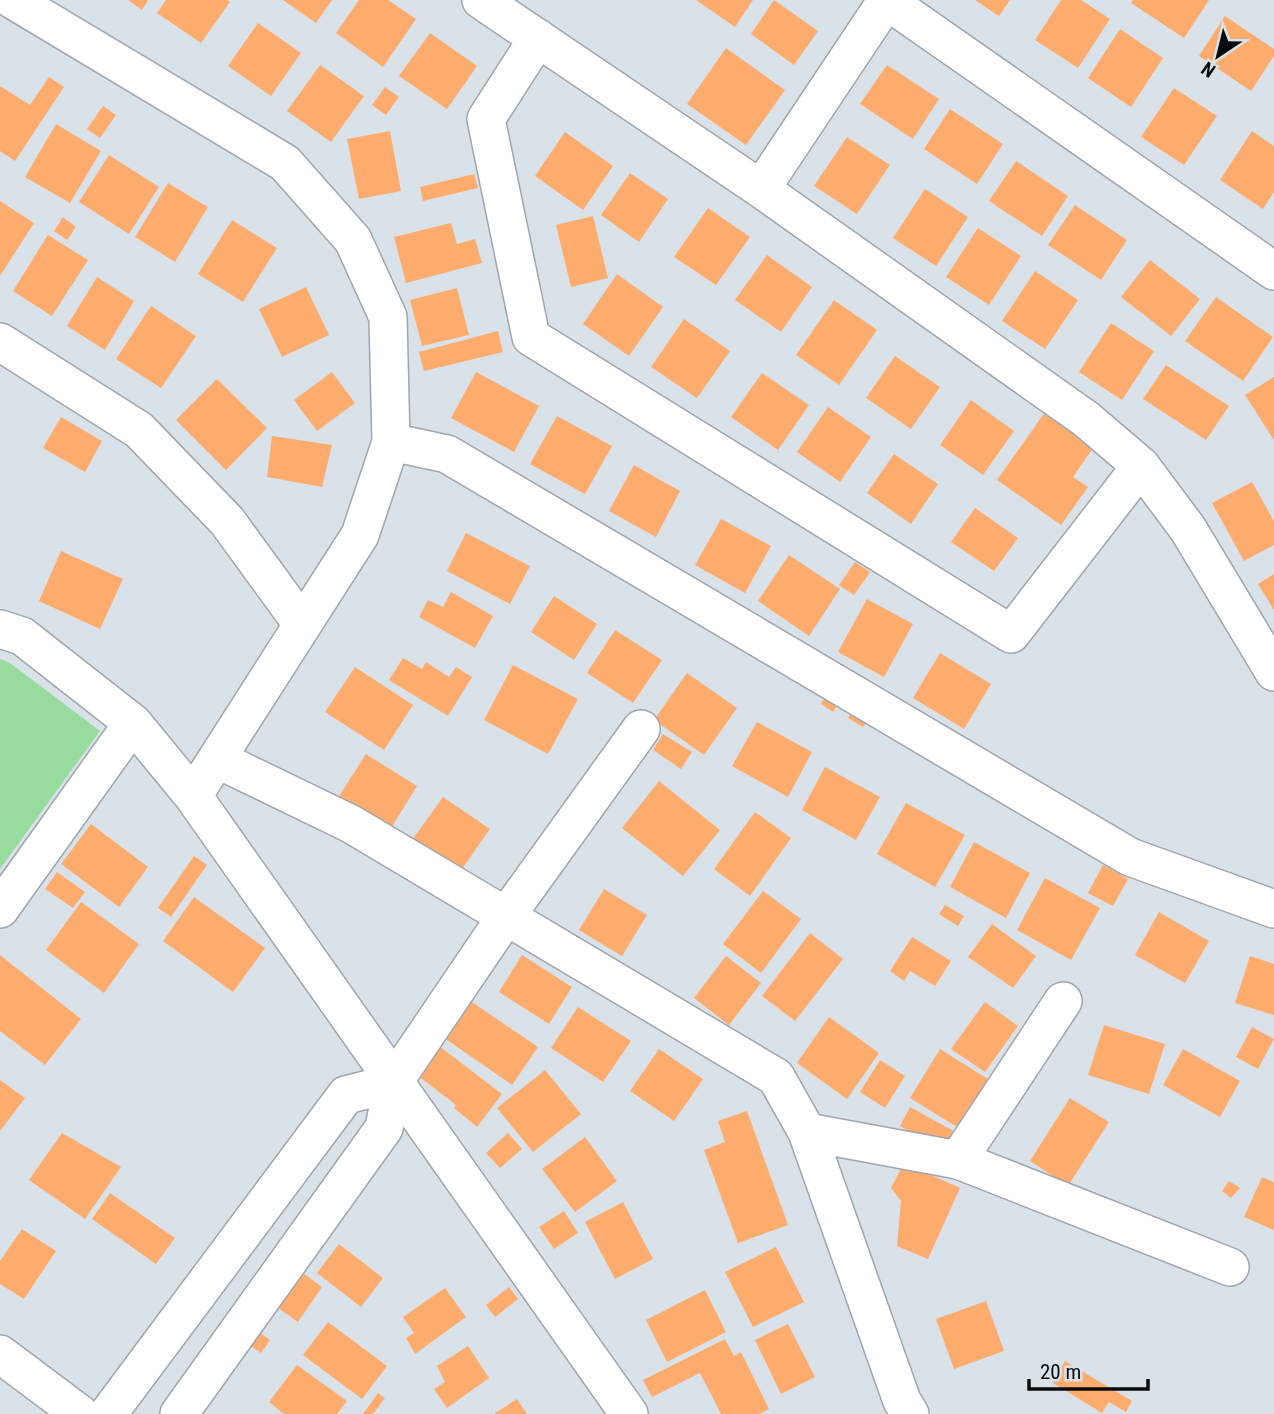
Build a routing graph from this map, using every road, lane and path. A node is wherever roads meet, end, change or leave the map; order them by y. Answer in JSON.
{"nodes":[{"id":1,"x":481,"y":0,"type":"edge"},
{"id":2,"x":887,"y":0,"type":"edge"},
{"id":3,"x":30,"y":5,"type":"edge"},
{"id":4,"x":538,"y":38,"type":"junction"},
{"id":5,"x":761,"y":189,"type":"junction"},
{"id":6,"x":1274,"y":271,"type":"edge"},
{"id":7,"x":0,"y":342,"type":"edge"},
{"id":8,"x":391,"y":442,"type":"junction"},
{"id":9,"x":1141,"y":466,"type":"junction"},
{"id":10,"x":302,"y":624,"type":"junction"},
{"id":11,"x":0,"y":629,"type":"edge"},
{"id":12,"x":1274,"y":672,"type":"edge"},
{"id":13,"x":133,"y":723,"type":"junction"},
{"id":14,"x":641,"y":729,"type":"dead end"},
{"id":15,"x":217,"y":759,"type":"junction"},
{"id":16,"x":193,"y":796,"type":"junction"},
{"id":17,"x":0,"y":909,"type":"edge"},
{"id":18,"x":1274,"y":909,"type":"edge"},
{"id":19,"x":507,"y":915,"type":"junction"},
{"id":20,"x":1063,"y":1001,"type":"dead end"},
{"id":21,"x":393,"y":1083,"type":"junction"},
{"id":22,"x":807,"y":1132,"type":"junction"},
{"id":23,"x":958,"y":1160,"type":"junction"},
{"id":24,"x":1230,"y":1267,"type":"dead end"},
{"id":25,"x":0,"y":1354,"type":"edge"},
{"id":26,"x":897,"y":1410,"type":"edge"},
{"id":27,"x":80,"y":1414,"type":"edge"},
{"id":28,"x":108,"y":1414,"type":"edge"},
{"id":29,"x":179,"y":1414,"type":"edge"},
{"id":30,"x":629,"y":1414,"type":"edge"}],
"edges":[{"from":1,"to":4,"type":"street"},
{"from":2,"to":5,"type":"street"},
{"from":2,"to":6,"type":"street"},
{"from":3,"to":8,"type":"street"},
{"from":4,"to":5,"type":"street"},
{"from":4,"to":9,"type":"street"},
{"from":5,"to":9,"type":"street"},
{"from":7,"to":10,"type":"street"},
{"from":8,"to":10,"type":"street"},
{"from":8,"to":18,"type":"street"},
{"from":9,"to":12,"type":"street"},
{"from":10,"to":15,"type":"street"},
{"from":11,"to":13,"type":"street"},
{"from":13,"to":16,"type":"street"},
{"from":13,"to":17,"type":"street"},
{"from":14,"to":19,"type":"street"},
{"from":15,"to":16,"type":"street"},
{"from":15,"to":19,"type":"street"},
{"from":16,"to":21,"type":"street"},
{"from":19,"to":21,"type":"street"},
{"from":19,"to":22,"type":"street"},
{"from":20,"to":23,"type":"street"},
{"from":21,"to":28,"type":"street"},
{"from":21,"to":29,"type":"street"},
{"from":21,"to":30,"type":"street"},
{"from":22,"to":23,"type":"street"},
{"from":22,"to":26,"type":"street"},
{"from":23,"to":24,"type":"street"},
{"from":25,"to":27,"type":"street"}]}
